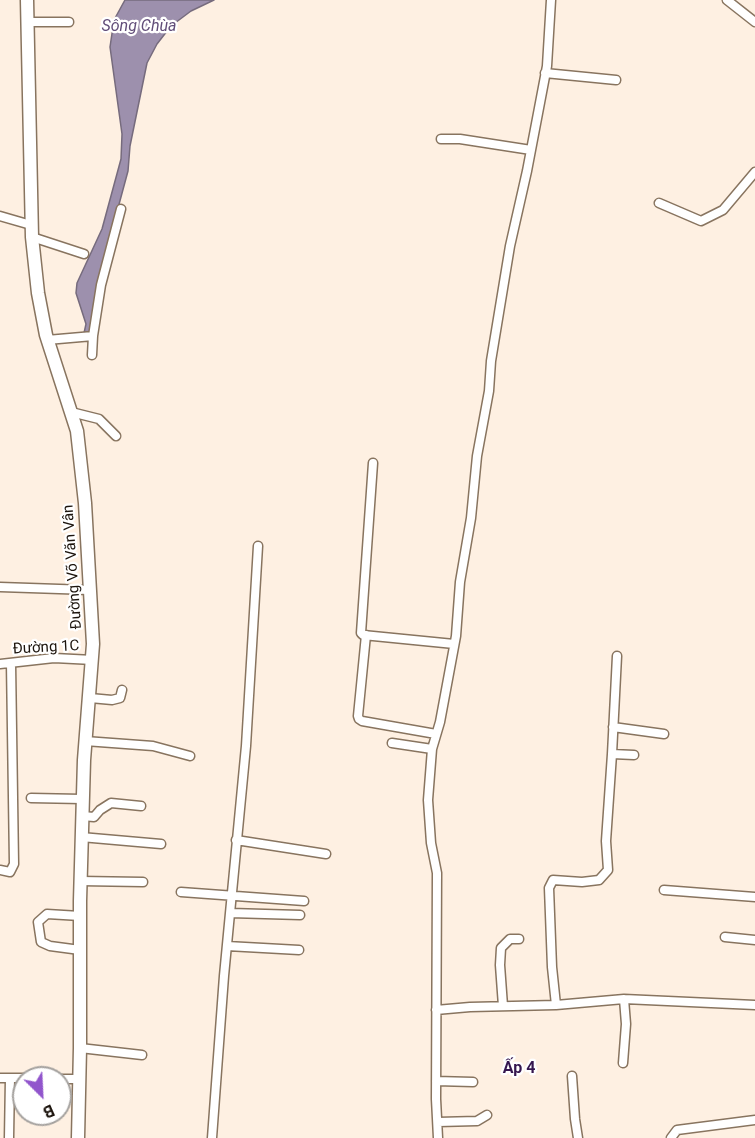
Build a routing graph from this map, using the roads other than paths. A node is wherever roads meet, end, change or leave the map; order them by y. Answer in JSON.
{"nodes":[{"id":1,"x":27,"y":0,"type":"edge"},
{"id":2,"x":551,"y":0,"type":"edge"},
{"id":3,"x":727,"y":0,"type":"edge"},
{"id":4,"x":28,"y":22,"type":"junction"},
{"id":5,"x":69,"y":22,"type":"dead end"},
{"id":6,"x":755,"y":22,"type":"edge"},
{"id":7,"x":545,"y":73,"type":"junction"},
{"id":8,"x":616,"y":80,"type":"dead end"},
{"id":9,"x":441,"y":140,"type":"dead end"},
{"id":10,"x":531,"y":150,"type":"junction"},
{"id":11,"x":755,"y":172,"type":"edge"},
{"id":12,"x":659,"y":203,"type":"dead end"},
{"id":13,"x":122,"y":209,"type":"dead end"},
{"id":14,"x":0,"y":216,"type":"edge"},
{"id":15,"x":32,"y":231,"type":"junction"},
{"id":16,"x":84,"y":254,"type":"dead end"},
{"id":17,"x":93,"y":336,"type":"junction"},
{"id":18,"x":48,"y":339,"type":"junction"},
{"id":19,"x":92,"y":355,"type":"dead end"},
{"id":20,"x":71,"y":412,"type":"junction"},
{"id":21,"x":116,"y":436,"type":"dead end"},
{"id":22,"x":373,"y":463,"type":"dead end"},
{"id":23,"x":258,"y":546,"type":"dead end"},
{"id":24,"x":0,"y":587,"type":"edge"},
{"id":25,"x":89,"y":590,"type":"junction"},
{"id":26,"x":366,"y":635,"type":"junction"},
{"id":27,"x":454,"y":644,"type":"junction"},
{"id":28,"x":617,"y":656,"type":"dead end"},
{"id":29,"x":93,"y":660,"type":"junction"},
{"id":30,"x":11,"y":663,"type":"junction"},
{"id":31,"x":0,"y":664,"type":"edge"},
{"id":32,"x":122,"y":690,"type":"dead end"},
{"id":33,"x":90,"y":698,"type":"junction"},
{"id":34,"x":613,"y":727,"type":"junction"},
{"id":35,"x":436,"y":734,"type":"junction"},
{"id":36,"x":664,"y":734,"type":"dead end"},
{"id":37,"x":85,"y":741,"type":"junction"},
{"id":38,"x":392,"y":743,"type":"dead end"},
{"id":39,"x":432,"y":749,"type":"junction"},
{"id":40,"x":612,"y":754,"type":"junction"},
{"id":41,"x":634,"y":755,"type":"dead end"},
{"id":42,"x":190,"y":756,"type":"dead end"},
{"id":43,"x":31,"y":798,"type":"dead end"},
{"id":44,"x":82,"y":799,"type":"junction"},
{"id":45,"x":141,"y":806,"type":"dead end"},
{"id":46,"x":82,"y":816,"type":"junction"},
{"id":47,"x":81,"y":837,"type":"junction"},
{"id":48,"x":236,"y":840,"type":"junction"},
{"id":49,"x":161,"y":844,"type":"dead end"},
{"id":50,"x":326,"y":854,"type":"dead end"},
{"id":51,"x":0,"y":870,"type":"edge"},
{"id":52,"x":80,"y":881,"type":"junction"},
{"id":53,"x":143,"y":882,"type":"dead end"},
{"id":54,"x":664,"y":890,"type":"dead end"},
{"id":55,"x":181,"y":892,"type":"dead end"},
{"id":56,"x":231,"y":896,"type":"junction"},
{"id":57,"x":755,"y":897,"type":"edge"},
{"id":58,"x":304,"y":901,"type":"dead end"},
{"id":59,"x":230,"y":913,"type":"junction"},
{"id":60,"x":300,"y":915,"type":"dead end"},
{"id":61,"x":80,"y":916,"type":"junction"},
{"id":62,"x":725,"y":937,"type":"dead end"},
{"id":63,"x":519,"y":939,"type":"dead end"},
{"id":64,"x":755,"y":940,"type":"edge"},
{"id":65,"x":226,"y":946,"type":"junction"},
{"id":66,"x":80,"y":950,"type":"junction"},
{"id":67,"x":299,"y":950,"type":"dead end"},
{"id":68,"x":624,"y":999,"type":"junction"},
{"id":69,"x":556,"y":1005,"type":"junction"},
{"id":70,"x":755,"y":1005,"type":"edge"},
{"id":71,"x":503,"y":1006,"type":"junction"},
{"id":72,"x":436,"y":1010,"type":"junction"},
{"id":73,"x":80,"y":1048,"type":"junction"},
{"id":74,"x":142,"y":1055,"type":"dead end"},
{"id":75,"x":623,"y":1063,"type":"dead end"},
{"id":76,"x":572,"y":1077,"type":"dead end"},
{"id":77,"x":0,"y":1078,"type":"edge"},
{"id":78,"x":10,"y":1078,"type":"joint"},
{"id":79,"x":72,"y":1079,"type":"edge"},
{"id":80,"x":80,"y":1079,"type":"junction"},
{"id":81,"x":436,"y":1081,"type":"junction"},
{"id":82,"x":473,"y":1082,"type":"dead end"},
{"id":83,"x":487,"y":1115,"type":"dead end"},
{"id":84,"x":755,"y":1120,"type":"edge"},
{"id":85,"x":438,"y":1122,"type":"junction"},
{"id":86,"x":9,"y":1138,"type":"edge"},
{"id":87,"x":78,"y":1138,"type":"edge"},
{"id":88,"x":212,"y":1138,"type":"edge"},
{"id":89,"x":438,"y":1138,"type":"edge"},
{"id":90,"x":578,"y":1138,"type":"edge"},
{"id":91,"x":671,"y":1138,"type":"edge"}],
"edges":[{"from":1,"to":4,"type":"street","name":"Đường Võ Văn Vân"},
{"from":2,"to":7,"type":"street"},
{"from":3,"to":6,"type":"street"},
{"from":4,"to":5,"type":"street"},
{"from":4,"to":15,"type":"street","name":"Đường Võ Văn Vân"},
{"from":7,"to":8,"type":"street"},
{"from":7,"to":10,"type":"street"},
{"from":9,"to":10,"type":"street"},
{"from":10,"to":27,"type":"street"},
{"from":11,"to":12,"type":"street"},
{"from":13,"to":17,"type":"street"},
{"from":14,"to":15,"type":"street"},
{"from":15,"to":16,"type":"street"},
{"from":15,"to":18,"type":"street","name":"Đường Võ Văn Vân"},
{"from":17,"to":18,"type":"street"},
{"from":17,"to":19,"type":"street"},
{"from":18,"to":20,"type":"street","name":"Đường Võ Văn Vân"},
{"from":20,"to":21,"type":"street"},
{"from":20,"to":25,"type":"street","name":"Đường Võ Văn Vân"},
{"from":22,"to":26,"type":"street"},
{"from":23,"to":48,"type":"street"},
{"from":24,"to":25,"type":"street"},
{"from":25,"to":29,"type":"street","name":"Đường Võ Văn Vân"},
{"from":26,"to":27,"type":"street"},
{"from":26,"to":35,"type":"street"},
{"from":27,"to":35,"type":"street"},
{"from":28,"to":34,"type":"street"},
{"from":29,"to":30,"type":"street","name":"Đường 1C"},
{"from":29,"to":33,"type":"street","name":"Đường Võ Văn Vân"},
{"from":30,"to":31,"type":"street","name":"Đường 1C"},
{"from":30,"to":51,"type":"street"},
{"from":32,"to":33,"type":"street"},
{"from":33,"to":37,"type":"street","name":"Đường Võ Văn Vân"},
{"from":34,"to":36,"type":"street"},
{"from":34,"to":40,"type":"street"},
{"from":35,"to":39,"type":"street"},
{"from":37,"to":42,"type":"street"},
{"from":37,"to":44,"type":"street","name":"Đường Võ Văn Vân"},
{"from":38,"to":39,"type":"street"},
{"from":39,"to":72,"type":"street"},
{"from":40,"to":41,"type":"street"},
{"from":40,"to":69,"type":"street"},
{"from":43,"to":44,"type":"street"},
{"from":44,"to":46,"type":"street","name":"Đường Võ Văn Vân"},
{"from":45,"to":46,"type":"street"},
{"from":46,"to":47,"type":"street","name":"Đường Võ Văn Vân"},
{"from":47,"to":49,"type":"street"},
{"from":47,"to":52,"type":"street","name":"Đường Võ Văn Vân"},
{"from":48,"to":50,"type":"street"},
{"from":48,"to":56,"type":"street"},
{"from":52,"to":53,"type":"street"},
{"from":52,"to":61,"type":"street","name":"Đường Võ Văn Vân"},
{"from":54,"to":57,"type":"street"},
{"from":55,"to":56,"type":"street"},
{"from":56,"to":58,"type":"street"},
{"from":56,"to":59,"type":"street"},
{"from":59,"to":60,"type":"street"},
{"from":59,"to":65,"type":"street"},
{"from":61,"to":66,"type":"street","name":"Đường Võ Văn Vân"},
{"from":61,"to":66,"type":"street"},
{"from":62,"to":64,"type":"street"},
{"from":63,"to":71,"type":"street"},
{"from":65,"to":67,"type":"street"},
{"from":65,"to":88,"type":"street"},
{"from":66,"to":73,"type":"street","name":"Đường Võ Văn Vân"},
{"from":68,"to":69,"type":"street"},
{"from":68,"to":70,"type":"street"},
{"from":68,"to":75,"type":"street"},
{"from":69,"to":71,"type":"street"},
{"from":71,"to":72,"type":"street"},
{"from":72,"to":81,"type":"street"},
{"from":73,"to":74,"type":"street"},
{"from":73,"to":80,"type":"street","name":"Đường Võ Văn Vân"},
{"from":76,"to":90,"type":"street"},
{"from":77,"to":78,"type":"street"},
{"from":78,"to":86,"type":"street"},
{"from":79,"to":80,"type":"street"},
{"from":80,"to":87,"type":"street","name":"Đường Võ Văn Vân"},
{"from":81,"to":82,"type":"street"},
{"from":81,"to":85,"type":"street"},
{"from":83,"to":85,"type":"street"},
{"from":84,"to":91,"type":"street"},
{"from":85,"to":89,"type":"street"}]}
